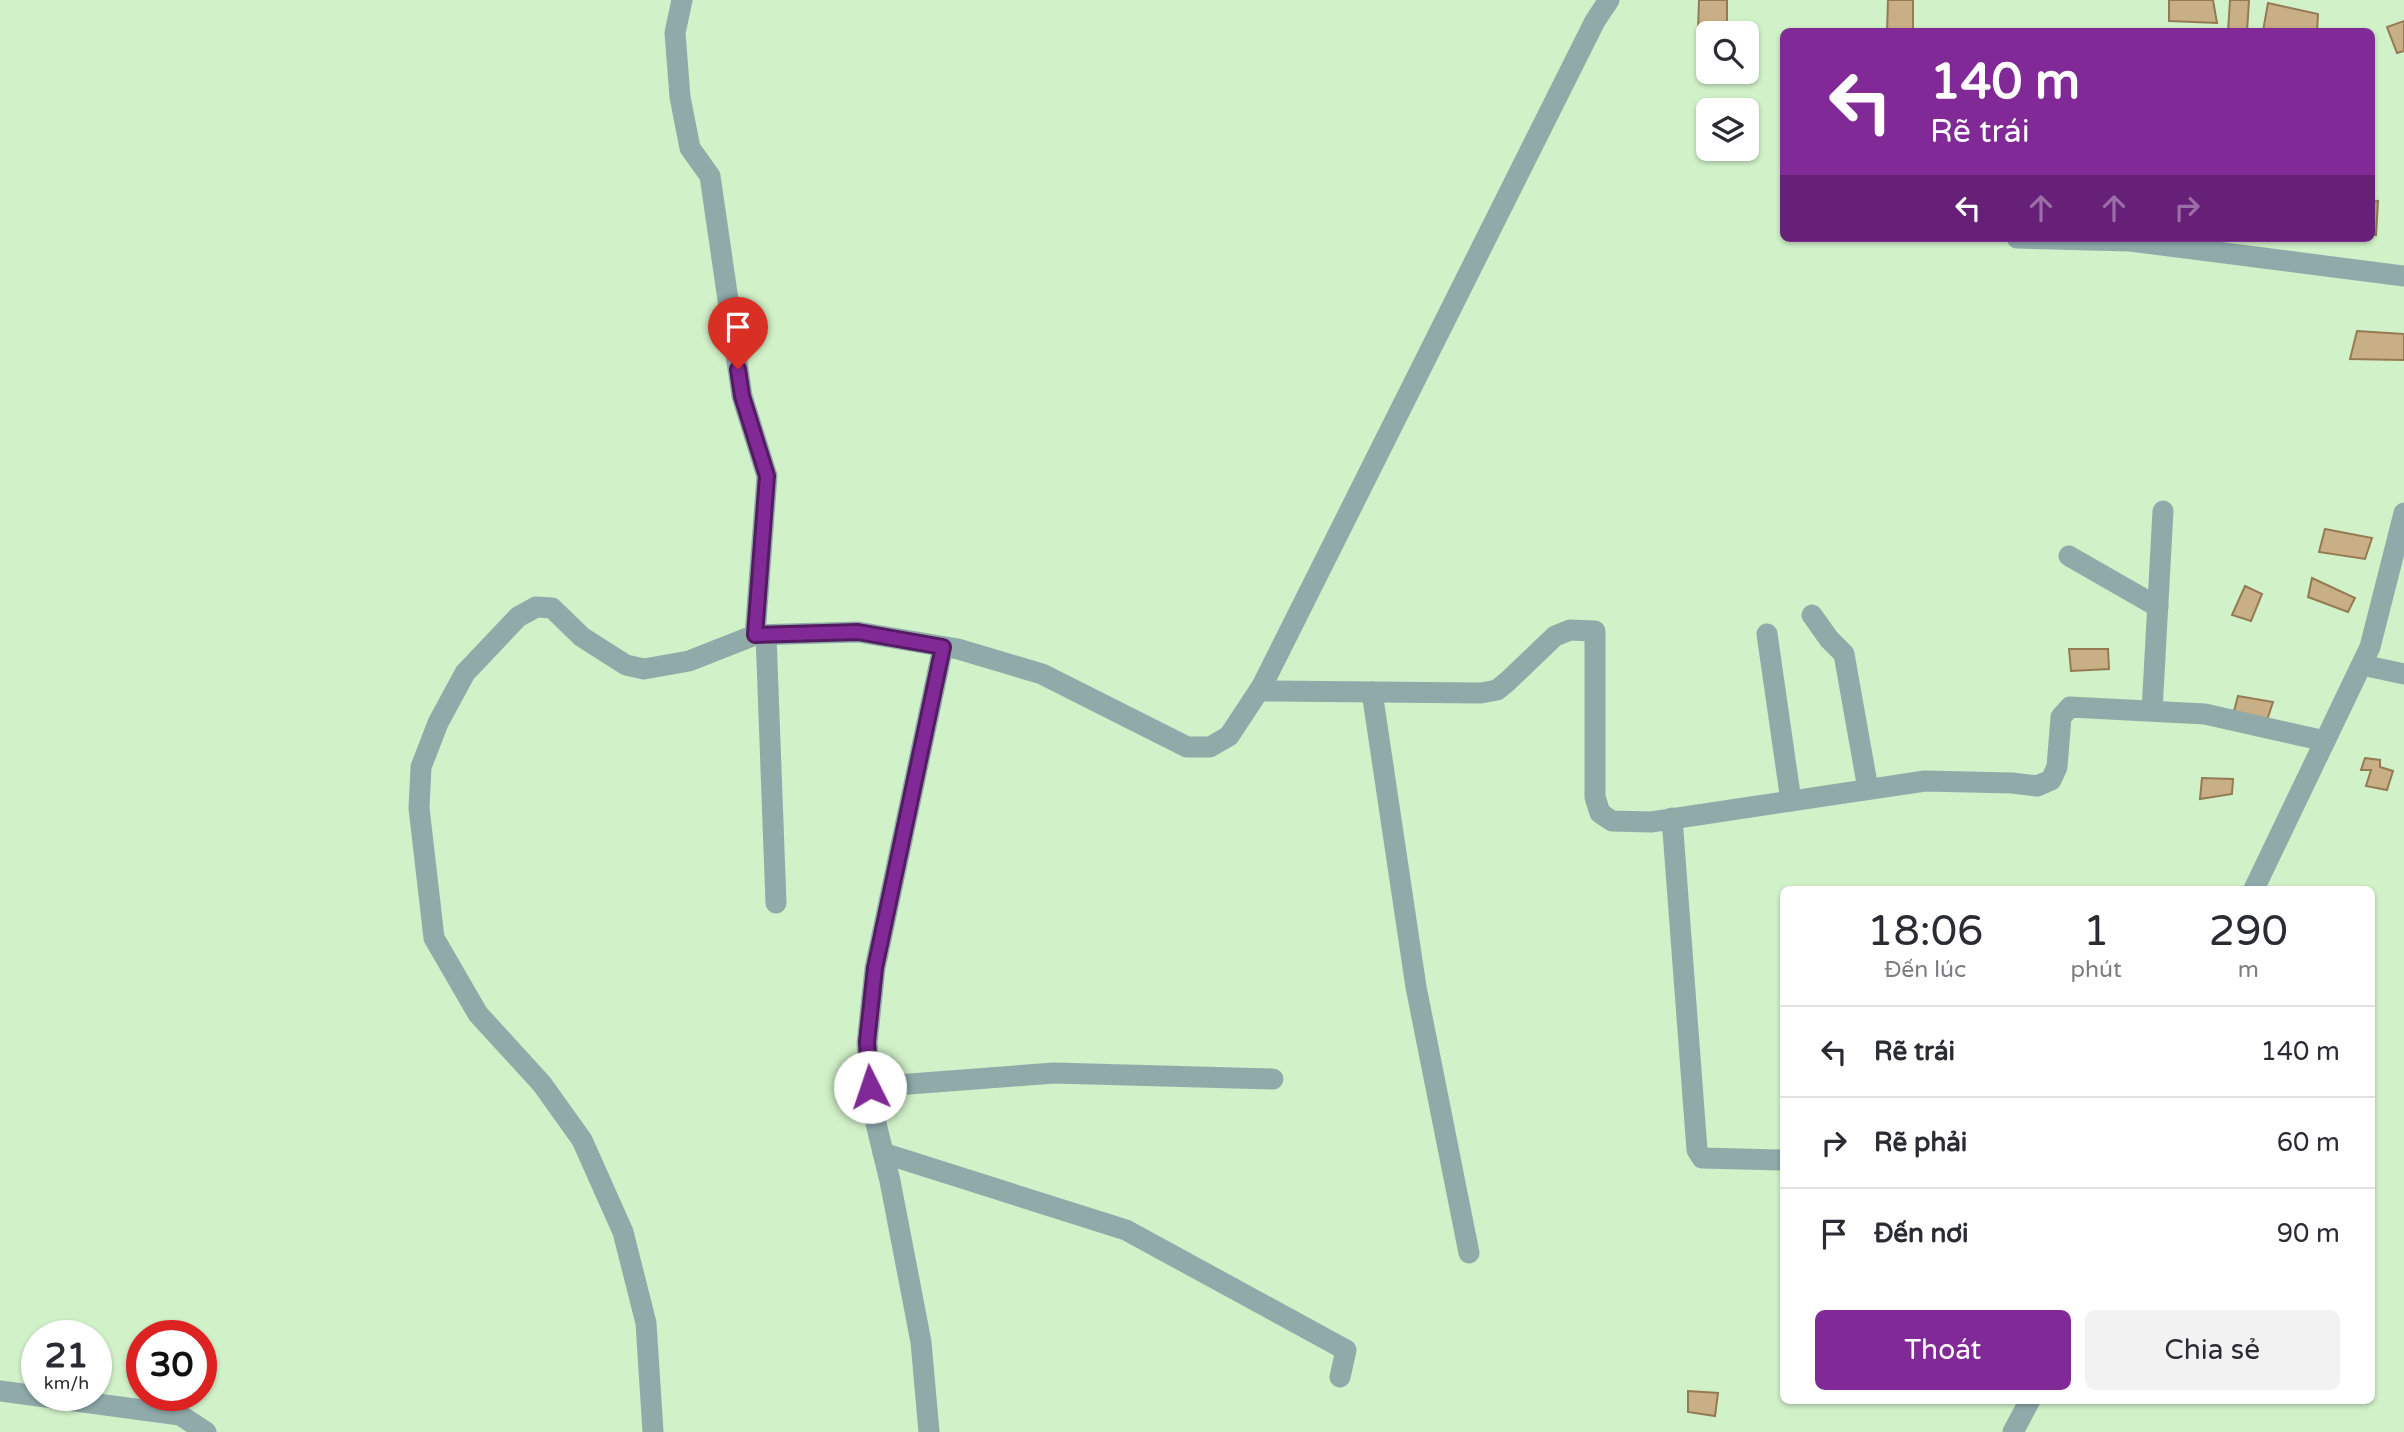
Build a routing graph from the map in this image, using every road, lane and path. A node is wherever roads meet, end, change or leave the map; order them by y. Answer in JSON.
{"nodes":[{"id":1,"x":682,"y":0,"type":"edge"},
{"id":2,"x":1609,"y":0,"type":"edge"},
{"id":3,"x":2138,"y":242,"type":"edge"},
{"id":4,"x":2404,"y":276,"type":"edge"},
{"id":5,"x":2163,"y":511,"type":"dead end"},
{"id":6,"x":2404,"y":513,"type":"edge"},
{"id":7,"x":2069,"y":556,"type":"dead end"},
{"id":8,"x":2158,"y":607,"type":"junction"},
{"id":9,"x":1812,"y":615,"type":"dead end"},
{"id":10,"x":1767,"y":634,"type":"dead end"},
{"id":11,"x":760,"y":635,"type":"junction"},
{"id":12,"x":943,"y":647,"type":"junction"},
{"id":13,"x":2362,"y":665,"type":"junction"},
{"id":14,"x":2404,"y":674,"type":"edge"},
{"id":15,"x":1259,"y":691,"type":"junction"},
{"id":16,"x":1372,"y":692,"type":"junction"},
{"id":17,"x":2152,"y":711,"type":"junction"},
{"id":18,"x":2325,"y":741,"type":"junction"},
{"id":19,"x":1868,"y":789,"type":"junction"},
{"id":20,"x":1791,"y":801,"type":"junction"},
{"id":21,"x":1672,"y":818,"type":"junction"},
{"id":22,"x":2254,"y":886,"type":"edge"},
{"id":23,"x":776,"y":903,"type":"dead end"},
{"id":24,"x":1273,"y":1079,"type":"dead end"},
{"id":25,"x":870,"y":1087,"type":"junction"},
{"id":26,"x":883,"y":1153,"type":"junction"},
{"id":27,"x":1780,"y":1160,"type":"edge"},
{"id":28,"x":1469,"y":1253,"type":"dead end"},
{"id":29,"x":1340,"y":1377,"type":"dead end"},
{"id":30,"x":0,"y":1391,"type":"edge"},
{"id":31,"x":2027,"y":1404,"type":"edge"},
{"id":32,"x":206,"y":1432,"type":"edge"},
{"id":33,"x":653,"y":1432,"type":"edge"},
{"id":34,"x":929,"y":1432,"type":"edge"},
{"id":35,"x":2012,"y":1432,"type":"edge"}],
"edges":[{"from":1,"to":11,"type":"street"},
{"from":2,"to":15,"type":"street"},
{"from":3,"to":4,"type":"street"},
{"from":5,"to":8,"type":"street"},
{"from":6,"to":13,"type":"street"},
{"from":7,"to":8,"type":"street"},
{"from":8,"to":17,"type":"street"},
{"from":9,"to":19,"type":"street"},
{"from":10,"to":20,"type":"street"},
{"from":11,"to":12,"type":"street"},
{"from":11,"to":23,"type":"street"},
{"from":11,"to":33,"type":"street"},
{"from":12,"to":15,"type":"street"},
{"from":12,"to":25,"type":"street"},
{"from":13,"to":14,"type":"street"},
{"from":13,"to":18,"type":"street"},
{"from":15,"to":16,"type":"street"},
{"from":16,"to":21,"type":"street"},
{"from":16,"to":28,"type":"street"},
{"from":17,"to":18,"type":"street"},
{"from":17,"to":19,"type":"street"},
{"from":18,"to":22,"type":"street"},
{"from":19,"to":20,"type":"street"},
{"from":20,"to":21,"type":"street"},
{"from":21,"to":27,"type":"street"},
{"from":24,"to":25,"type":"street"},
{"from":25,"to":26,"type":"street"},
{"from":26,"to":29,"type":"street"},
{"from":26,"to":34,"type":"street"},
{"from":30,"to":32,"type":"street"},
{"from":31,"to":35,"type":"street"}]}
